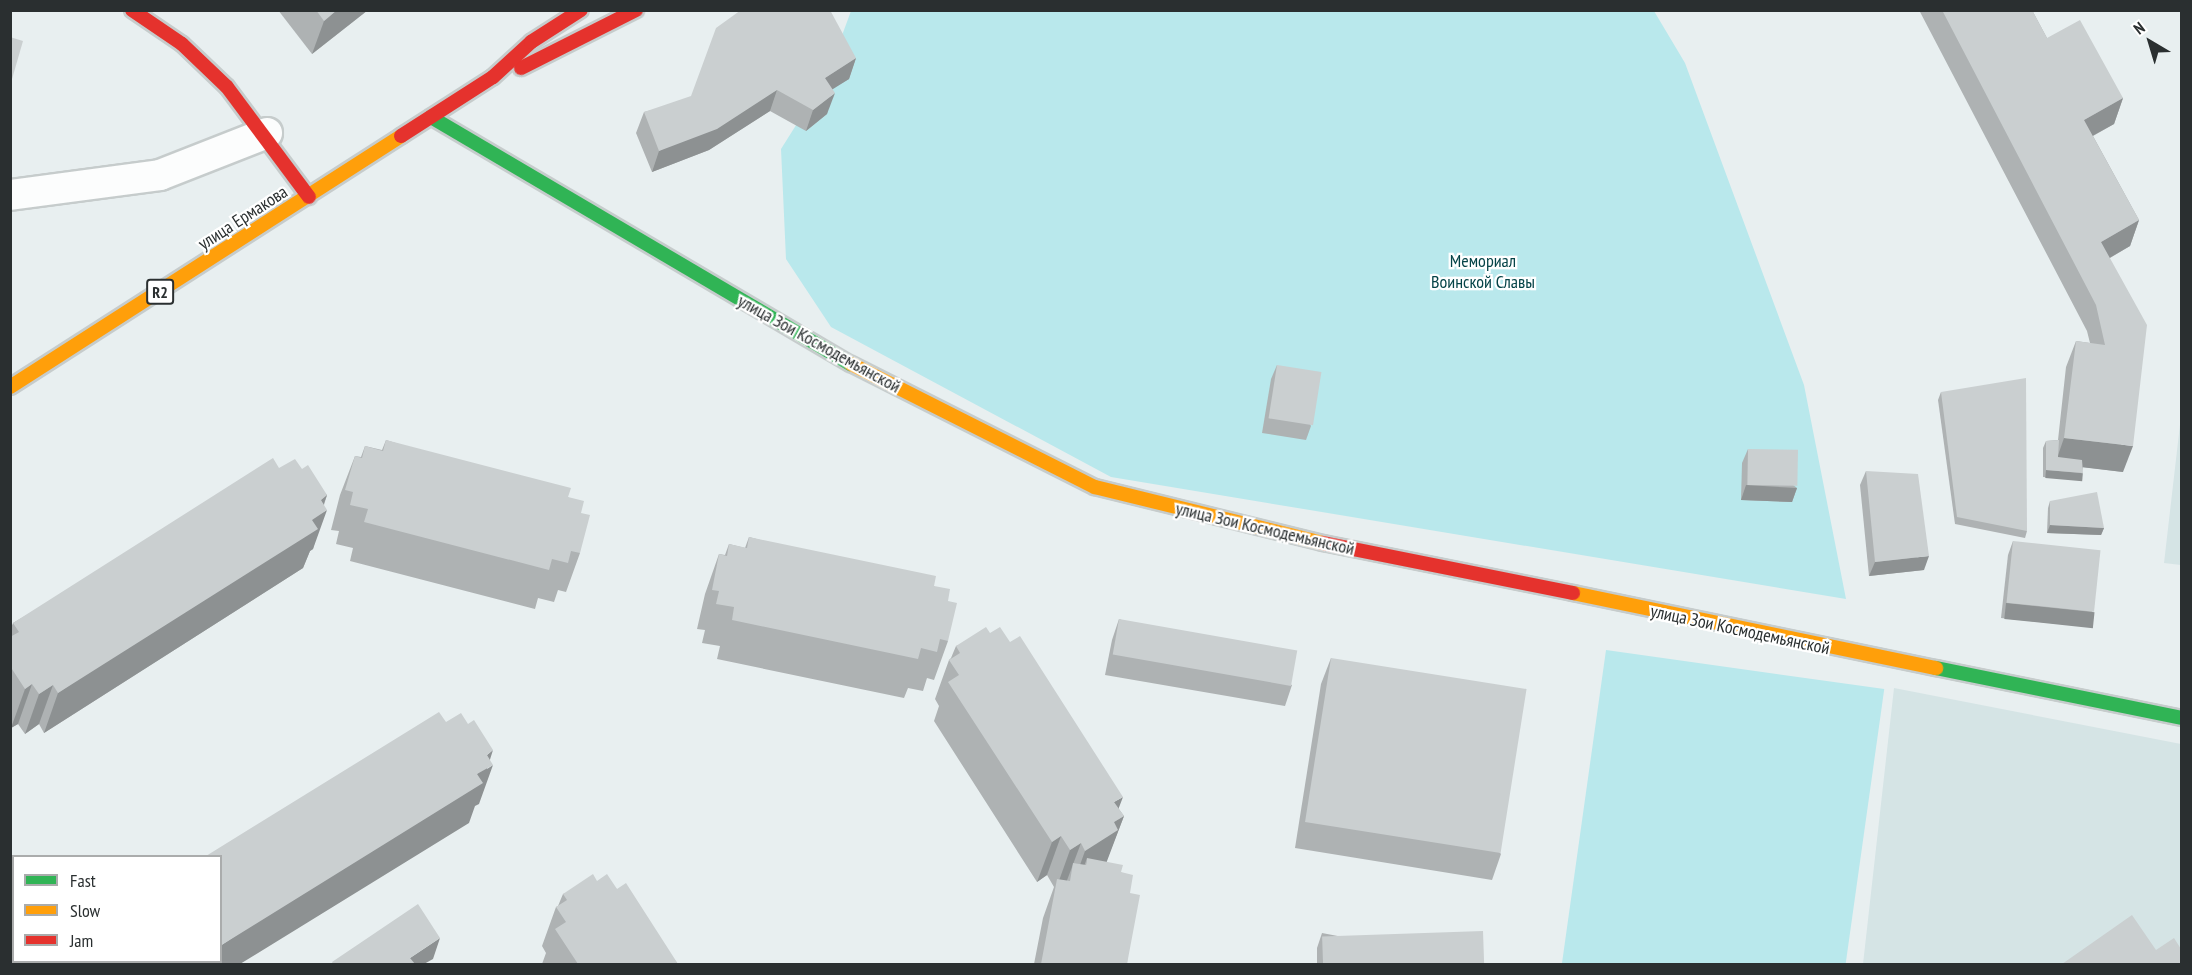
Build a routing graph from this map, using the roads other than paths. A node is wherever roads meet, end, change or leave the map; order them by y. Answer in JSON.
{"nodes":[{"id":1,"x":132,"y":10,"type":"edge"},
{"id":2,"x":581,"y":10,"type":"edge"},
{"id":3,"x":636,"y":10,"type":"edge"},
{"id":4,"x":493,"y":77,"type":"junction"},
{"id":5,"x":430,"y":117,"type":"junction"},
{"id":6,"x":267,"y":134,"type":"junction"},
{"id":7,"x":10,"y":195,"type":"edge"},
{"id":8,"x":309,"y":197,"type":"junction"},
{"id":9,"x":10,"y":387,"type":"edge"},
{"id":10,"x":2181,"y":718,"type":"edge"}],
"edges":[{"from":1,"to":6,"type":"street"},
{"from":2,"to":4,"type":"street","name":"улица Ермакова"},
{"from":3,"to":4,"type":"street","name":"улица Ермакова"},
{"from":4,"to":5,"type":"street","name":"улица Ермакова"},
{"from":5,"to":8,"type":"street","name":"улица Ермакова","number":"R2"},
{"from":5,"to":10,"type":"street","name":"улица Зои Космодемьянской"},
{"from":6,"to":7,"type":"street"},
{"from":6,"to":8,"type":"street"},
{"from":8,"to":9,"type":"street","name":"улица Ермакова","number":"R2"}]}
